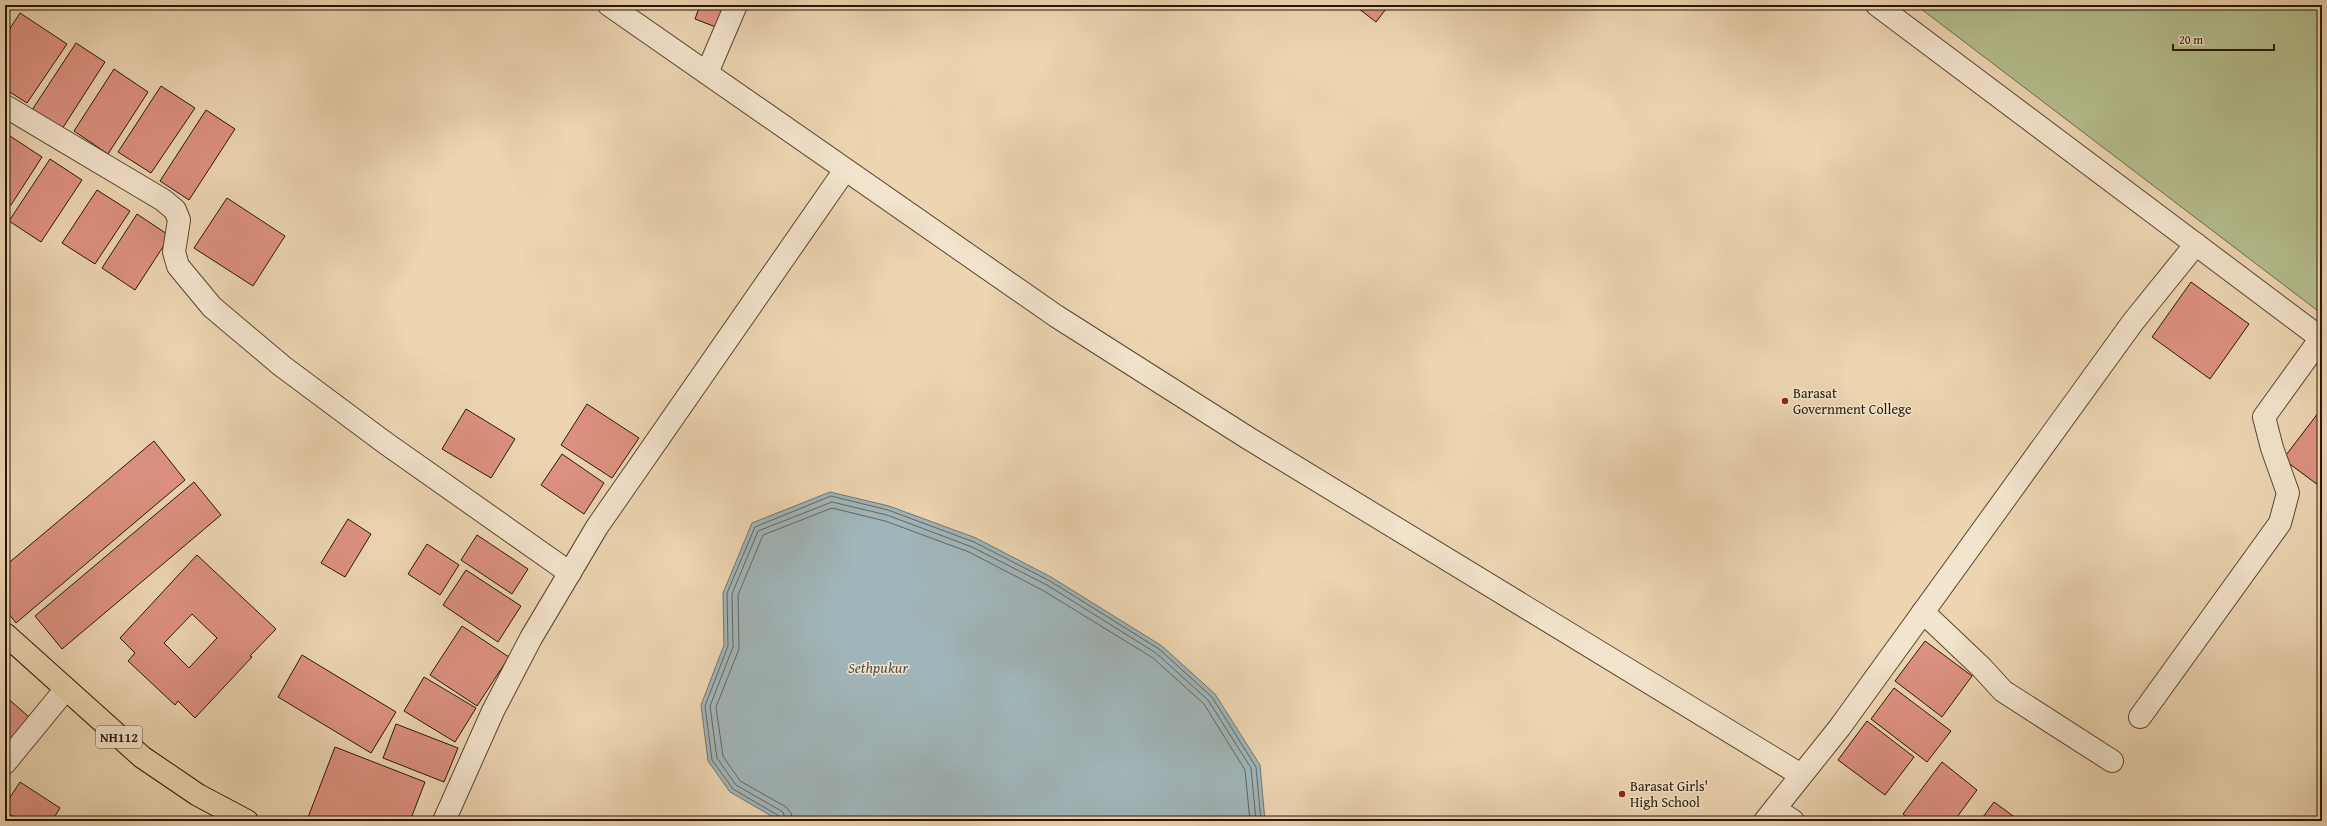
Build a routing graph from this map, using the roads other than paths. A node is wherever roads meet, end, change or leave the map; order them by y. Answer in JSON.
{"nodes":[{"id":1,"x":609,"y":5,"type":"edge"},
{"id":2,"x":736,"y":5,"type":"edge"},
{"id":3,"x":1877,"y":5,"type":"edge"},
{"id":4,"x":707,"y":73,"type":"junction"},
{"id":5,"x":5,"y":106,"type":"edge"},
{"id":6,"x":846,"y":170,"type":"junction"},
{"id":7,"x":2196,"y":244,"type":"junction"},
{"id":8,"x":2321,"y":338,"type":"edge"},
{"id":9,"x":570,"y":573,"type":"junction"},
{"id":10,"x":1923,"y":612,"type":"junction"},
{"id":11,"x":5,"y":634,"type":"edge"},
{"id":12,"x":66,"y":690,"type":"junction"},
{"id":13,"x":2140,"y":717,"type":"dead end"},
{"id":14,"x":2112,"y":761,"type":"dead end"},
{"id":15,"x":5,"y":763,"type":"edge"},
{"id":16,"x":1800,"y":775,"type":"junction"},
{"id":17,"x":1770,"y":815,"type":"edge"},
{"id":18,"x":247,"y":821,"type":"edge"},
{"id":19,"x":444,"y":821,"type":"edge"},
{"id":20,"x":1793,"y":821,"type":"edge"}],
"edges":[{"from":1,"to":4,"type":"street"},
{"from":2,"to":4,"type":"street"},
{"from":3,"to":7,"type":"street"},
{"from":4,"to":6,"type":"street"},
{"from":5,"to":9,"type":"street"},
{"from":6,"to":9,"type":"street"},
{"from":6,"to":16,"type":"street"},
{"from":7,"to":8,"type":"street"},
{"from":7,"to":10,"type":"street"},
{"from":8,"to":13,"type":"street"},
{"from":9,"to":19,"type":"street"},
{"from":10,"to":14,"type":"street"},
{"from":10,"to":16,"type":"street"},
{"from":11,"to":12,"type":"highway","number":"NH112"},
{"from":12,"to":15,"type":"street"},
{"from":12,"to":18,"type":"highway","number":"NH112"},
{"from":16,"to":17,"type":"street"},
{"from":17,"to":20,"type":"street"}]}
